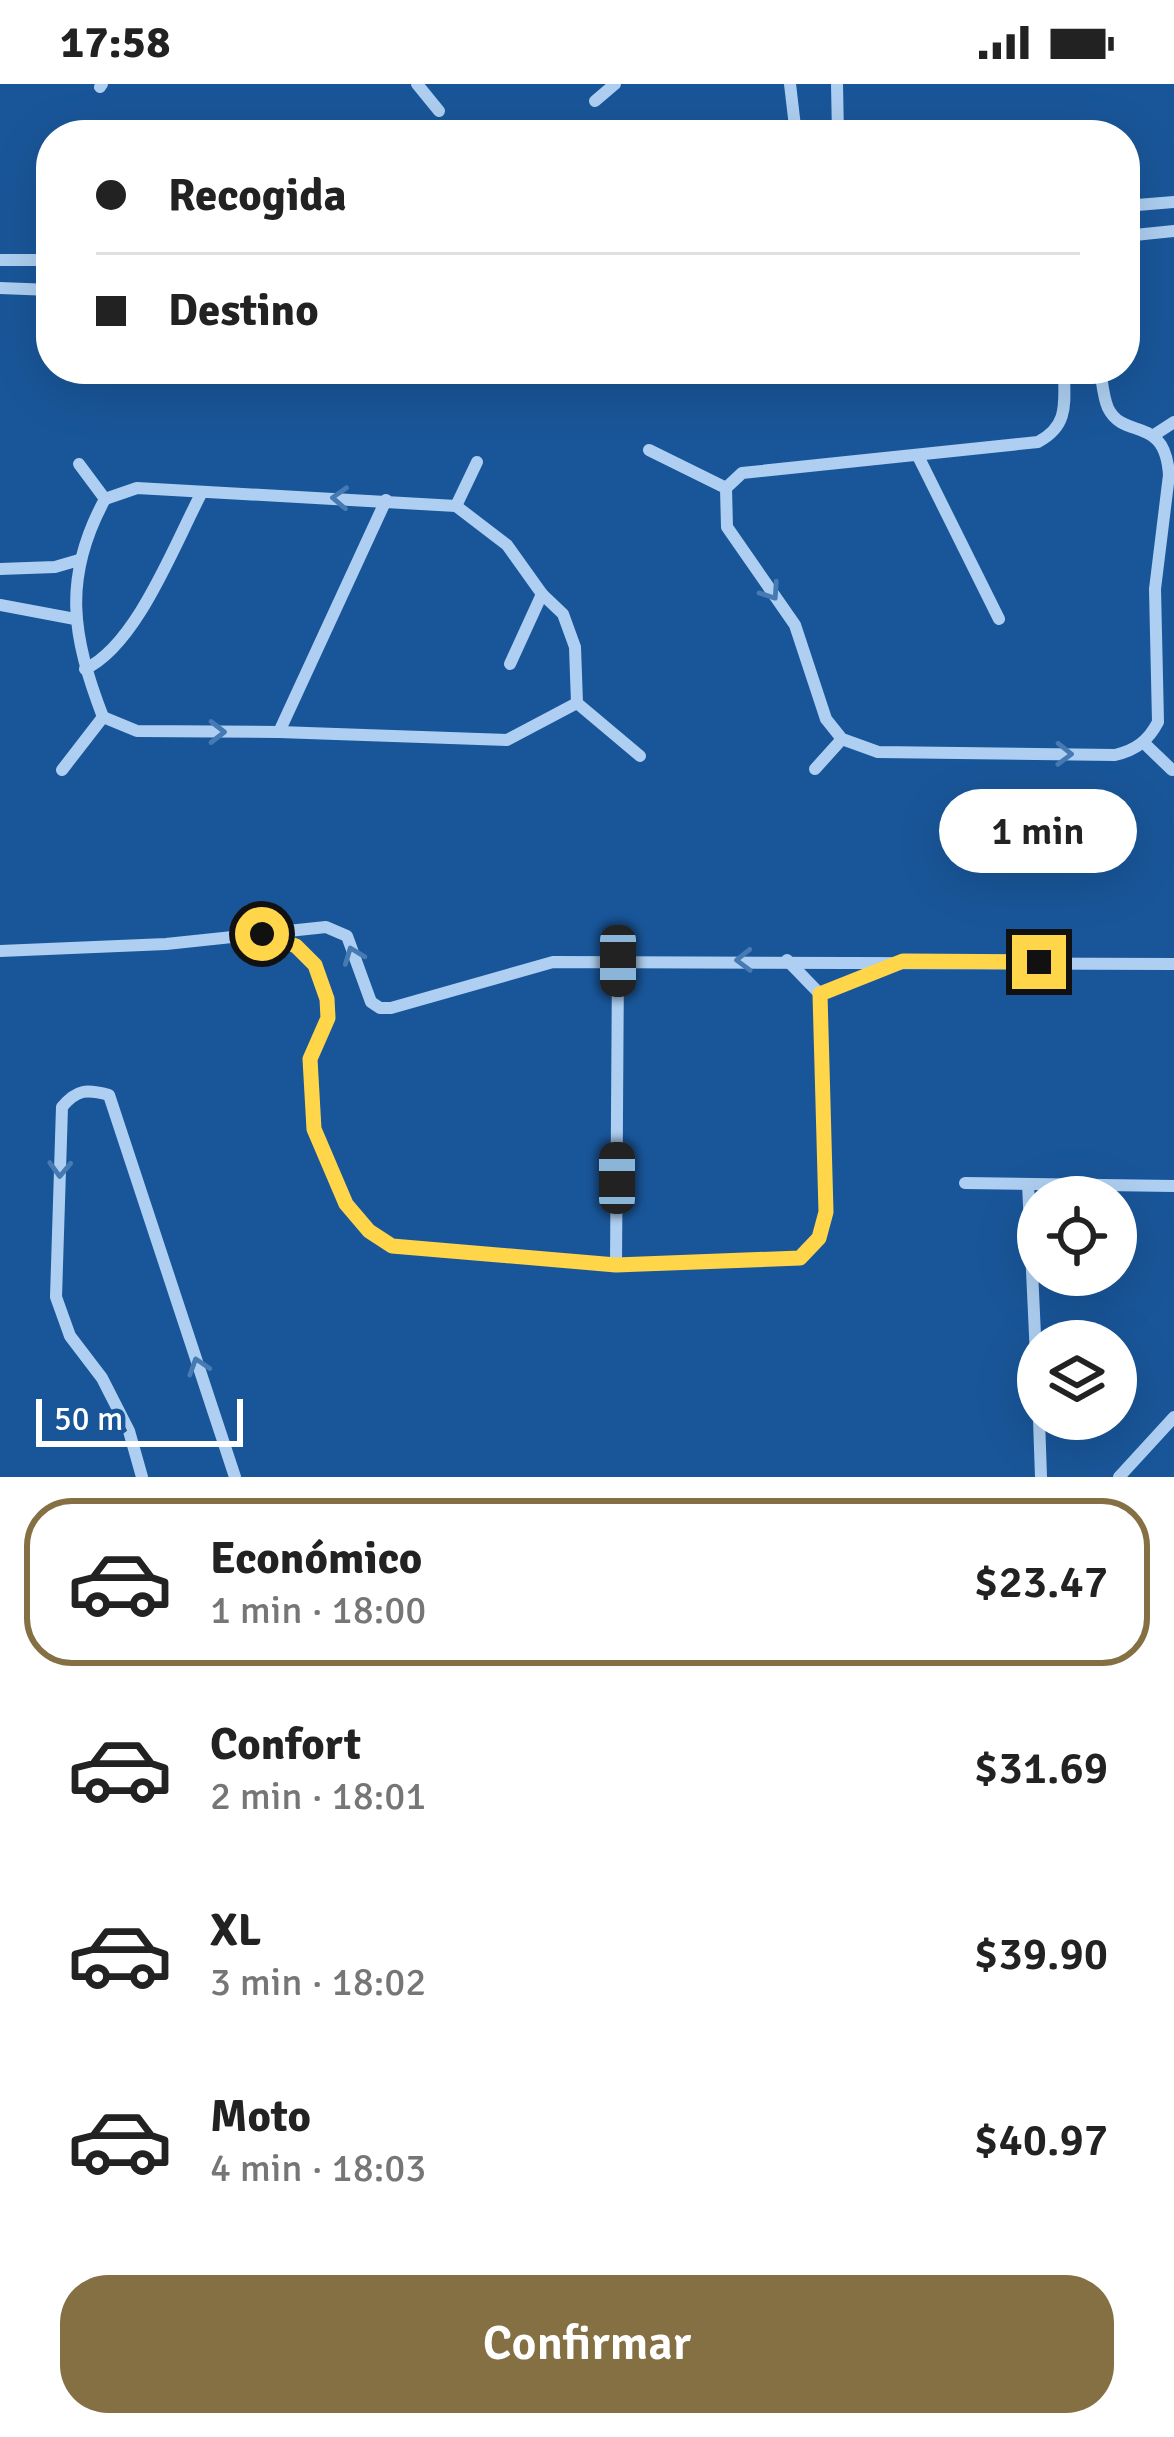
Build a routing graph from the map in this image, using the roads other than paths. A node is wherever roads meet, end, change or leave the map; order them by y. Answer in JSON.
{"nodes":[{"id":1,"x":417,"y":84,"type":"edge"},
{"id":2,"x":615,"y":84,"type":"edge"},
{"id":3,"x":790,"y":84,"type":"edge"},
{"id":4,"x":837,"y":84,"type":"edge"},
{"id":5,"x":595,"y":101,"type":"dead end"},
{"id":6,"x":439,"y":111,"type":"dead end"},
{"id":7,"x":794,"y":120,"type":"edge"},
{"id":8,"x":838,"y":120,"type":"edge"},
{"id":9,"x":1174,"y":202,"type":"edge"},
{"id":10,"x":1140,"y":205,"type":"edge"},
{"id":11,"x":1174,"y":231,"type":"edge"},
{"id":12,"x":1140,"y":234,"type":"edge"},
{"id":13,"x":0,"y":260,"type":"edge"},
{"id":14,"x":36,"y":260,"type":"edge"},
{"id":15,"x":0,"y":289,"type":"edge"},
{"id":16,"x":36,"y":290,"type":"edge"},
{"id":17,"x":1064,"y":384,"type":"edge"},
{"id":18,"x":1103,"y":384,"type":"edge"},
{"id":19,"x":1174,"y":422,"type":"edge"},
{"id":20,"x":1154,"y":435,"type":"junction"},
{"id":21,"x":650,"y":449,"type":"dead end"},
{"id":22,"x":917,"y":456,"type":"junction"},
{"id":23,"x":477,"y":462,"type":"dead end"},
{"id":24,"x":79,"y":464,"type":"dead end"},
{"id":25,"x":726,"y":488,"type":"junction"},
{"id":26,"x":202,"y":492,"type":"junction"},
{"id":27,"x":105,"y":499,"type":"junction"},
{"id":28,"x":386,"y":500,"type":"junction"},
{"id":29,"x":456,"y":506,"type":"junction"},
{"id":30,"x":79,"y":560,"type":"junction"},
{"id":31,"x":0,"y":569,"type":"edge"},
{"id":32,"x":542,"y":594,"type":"junction"},
{"id":33,"x":0,"y":605,"type":"edge"},
{"id":34,"x":75,"y":619,"type":"junction"},
{"id":35,"x":999,"y":619,"type":"dead end"},
{"id":36,"x":510,"y":664,"type":"dead end"},
{"id":37,"x":85,"y":669,"type":"junction"},
{"id":38,"x":577,"y":703,"type":"junction"},
{"id":39,"x":103,"y":717,"type":"junction"},
{"id":40,"x":279,"y":732,"type":"junction"},
{"id":41,"x":842,"y":739,"type":"junction"},
{"id":42,"x":1144,"y":742,"type":"junction"},
{"id":43,"x":640,"y":756,"type":"dead end"},
{"id":44,"x":62,"y":770,"type":"dead end"},
{"id":45,"x":814,"y":770,"type":"dead end"},
{"id":46,"x":1172,"y":770,"type":"edge"},
{"id":47,"x":262,"y":934,"type":"junction"},
{"id":48,"x":0,"y":951,"type":"edge"},
{"id":49,"x":787,"y":960,"type":"junction"},
{"id":50,"x":618,"y":961,"type":"junction"},
{"id":51,"x":903,"y":961,"type":"junction"},
{"id":52,"x":1174,"y":964,"type":"edge"},
{"id":53,"x":820,"y":994,"type":"junction"},
{"id":54,"x":964,"y":1184,"type":"dead end"},
{"id":55,"x":1017,"y":1184,"type":"edge"},
{"id":56,"x":1137,"y":1185,"type":"edge"},
{"id":57,"x":1174,"y":1186,"type":"edge"},
{"id":58,"x":616,"y":1265,"type":"junction"},
{"id":59,"x":1174,"y":1417,"type":"edge"},
{"id":60,"x":1040,"y":1440,"type":"edge"},
{"id":61,"x":142,"y":1477,"type":"edge"},
{"id":62,"x":235,"y":1477,"type":"edge"},
{"id":63,"x":1042,"y":1477,"type":"edge"},
{"id":64,"x":1119,"y":1477,"type":"edge"}],
"edges":[{"from":1,"to":6,"type":"street"},
{"from":2,"to":5,"type":"street"},
{"from":3,"to":7,"type":"street"},
{"from":4,"to":8,"type":"street"},
{"from":9,"to":10,"type":"street"},
{"from":11,"to":12,"type":"street"},
{"from":13,"to":14,"type":"street"},
{"from":15,"to":16,"type":"street"},
{"from":17,"to":22,"type":"street"},
{"from":18,"to":20,"type":"street"},
{"from":19,"to":20,"type":"street"},
{"from":20,"to":42,"type":"street"},
{"from":21,"to":25,"type":"street"},
{"from":22,"to":25,"type":"street"},
{"from":22,"to":35,"type":"street"},
{"from":23,"to":29,"type":"street"},
{"from":24,"to":27,"type":"street"},
{"from":25,"to":41,"type":"street","one_way":true},
{"from":26,"to":27,"type":"street"},
{"from":28,"to":26,"type":"street","one_way":true},
{"from":26,"to":37,"type":"street"},
{"from":27,"to":30,"type":"street"},
{"from":28,"to":29,"type":"street"},
{"from":28,"to":40,"type":"street"},
{"from":29,"to":32,"type":"street"},
{"from":30,"to":31,"type":"street"},
{"from":30,"to":34,"type":"street"},
{"from":32,"to":36,"type":"street"},
{"from":32,"to":38,"type":"street"},
{"from":33,"to":34,"type":"street"},
{"from":34,"to":37,"type":"street"},
{"from":37,"to":39,"type":"street"},
{"from":38,"to":40,"type":"street"},
{"from":38,"to":43,"type":"street"},
{"from":39,"to":40,"type":"street","one_way":true},
{"from":39,"to":44,"type":"street"},
{"from":41,"to":42,"type":"street","one_way":true},
{"from":41,"to":45,"type":"street"},
{"from":42,"to":46,"type":"street"},
{"from":47,"to":48,"type":"street"},
{"from":50,"to":47,"type":"street","one_way":true},
{"from":47,"to":58,"type":"street"},
{"from":49,"to":50,"type":"street","one_way":true},
{"from":49,"to":51,"type":"street"},
{"from":49,"to":53,"type":"street"},
{"from":50,"to":58,"type":"street"},
{"from":51,"to":52,"type":"street"},
{"from":51,"to":53,"type":"street"},
{"from":53,"to":58,"type":"street"},
{"from":54,"to":55,"type":"street"},
{"from":56,"to":57,"type":"street"},
{"from":59,"to":64,"type":"street"},
{"from":60,"to":63,"type":"street"},
{"from":62,"to":61,"type":"street","one_way":true}]}
